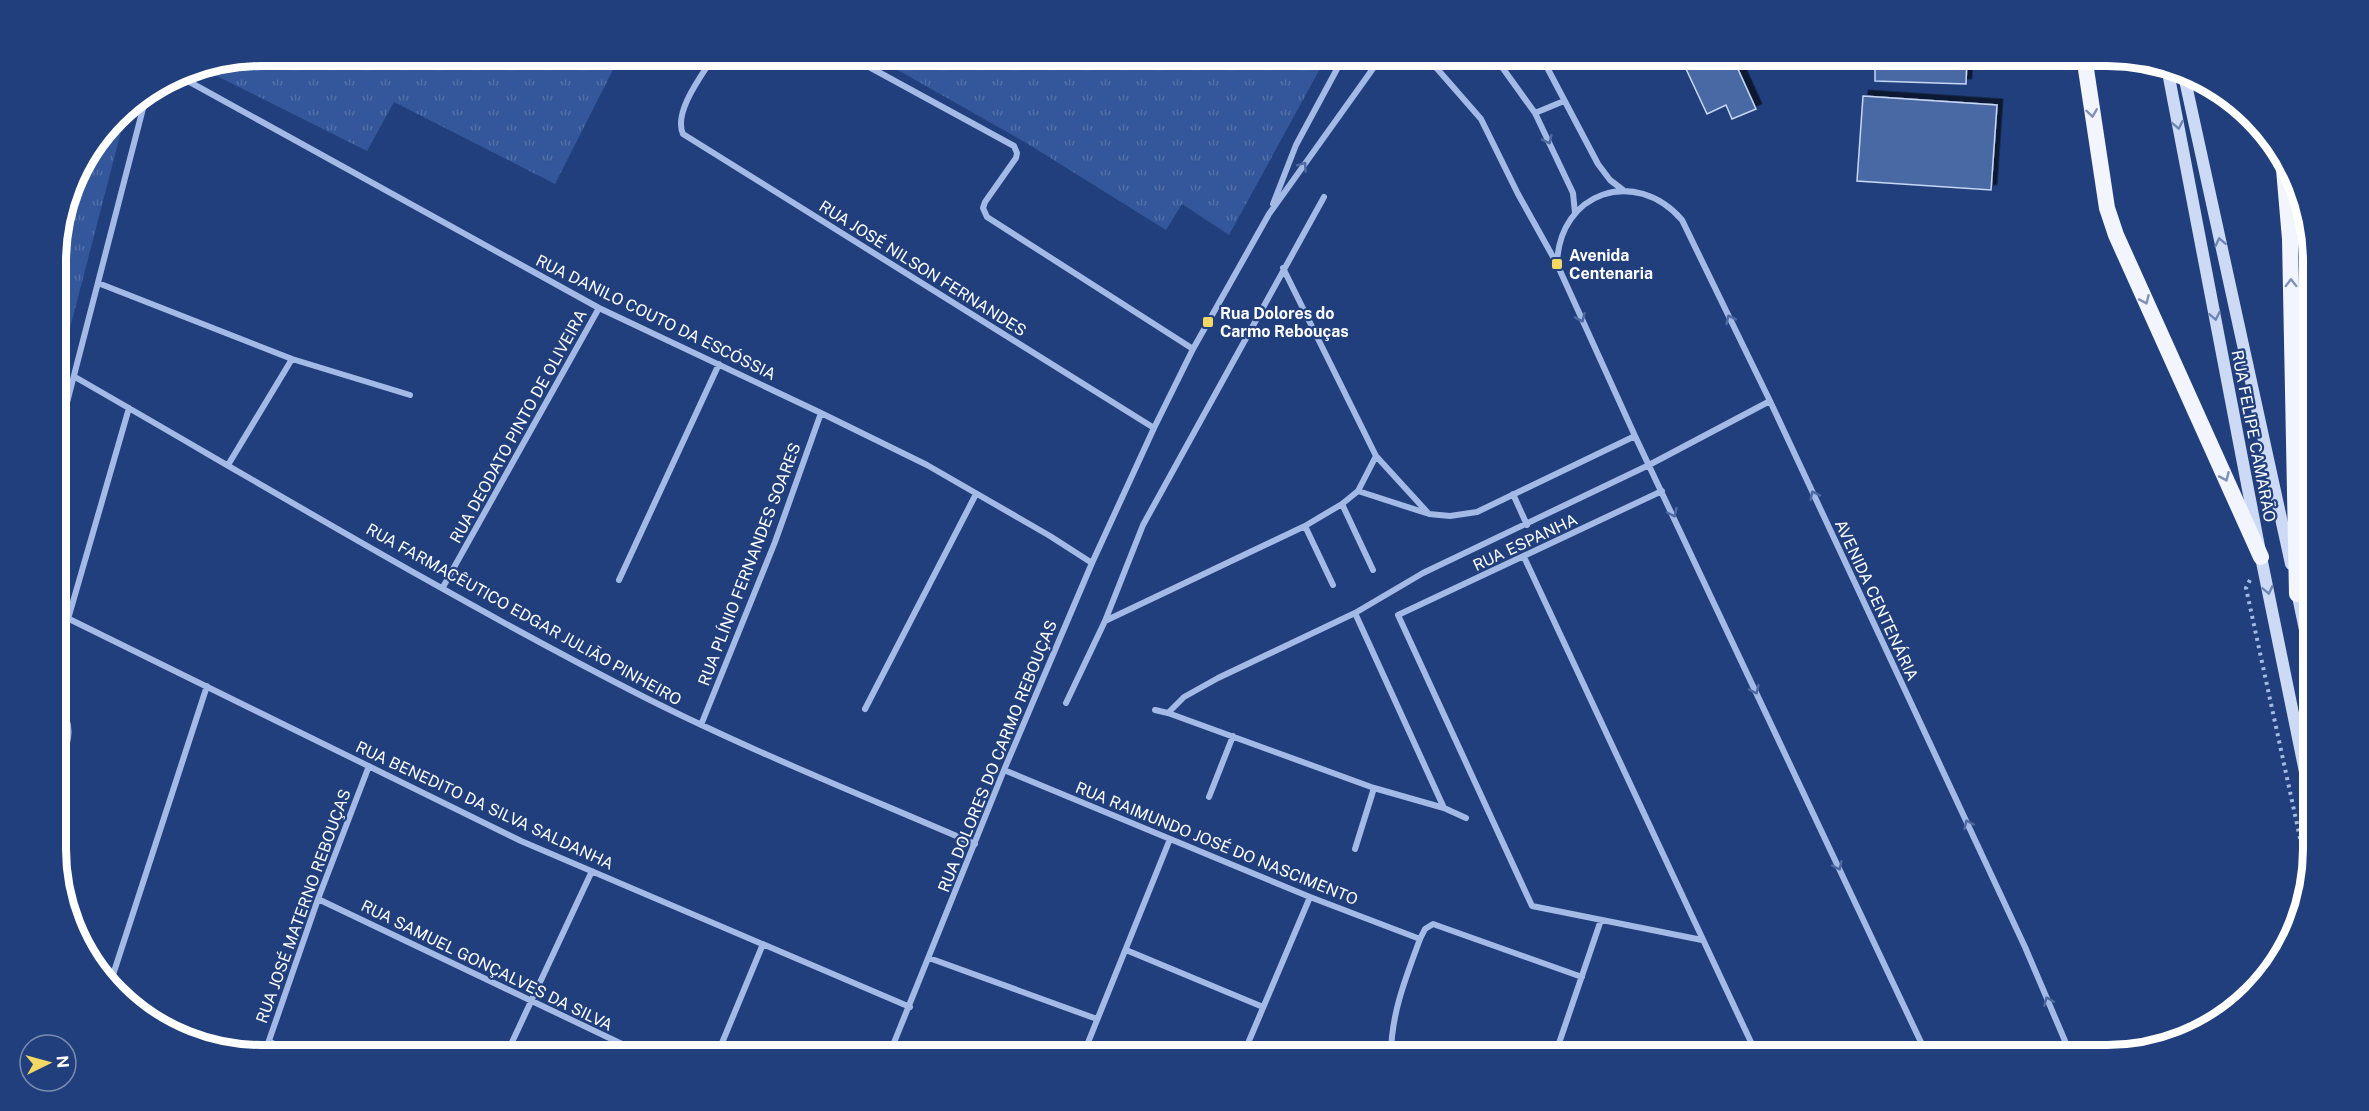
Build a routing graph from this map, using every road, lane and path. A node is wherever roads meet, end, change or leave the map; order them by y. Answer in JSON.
{"nodes":[{"id":1,"x":708,"y":66,"type":"edge"},
{"id":2,"x":867,"y":66,"type":"edge"},
{"id":3,"x":1339,"y":66,"type":"edge"},
{"id":4,"x":1375,"y":66,"type":"edge"},
{"id":5,"x":1435,"y":66,"type":"edge"},
{"id":6,"x":1501,"y":66,"type":"edge"},
{"id":7,"x":1546,"y":66,"type":"edge"},
{"id":8,"x":2086,"y":66,"type":"edge"},
{"id":9,"x":2169,"y":77,"type":"edge"},
{"id":10,"x":187,"y":81,"type":"edge"},
{"id":11,"x":2186,"y":83,"type":"edge"},
{"id":12,"x":1564,"y":101,"type":"junction"},
{"id":13,"x":143,"y":107,"type":"edge"},
{"id":14,"x":1535,"y":114,"type":"junction"},
{"id":15,"x":2285,"y":181,"type":"edge"},
{"id":16,"x":1623,"y":190,"type":"junction"},
{"id":17,"x":1324,"y":197,"type":"dead end"},
{"id":18,"x":1575,"y":213,"type":"junction"},
{"id":19,"x":1269,"y":214,"type":"junction"},
{"id":20,"x":1557,"y":264,"type":"junction"},
{"id":21,"x":1283,"y":268,"type":"junction"},
{"id":22,"x":98,"y":283,"type":"junction"},
{"id":23,"x":599,"y":308,"type":"junction"},
{"id":24,"x":1193,"y":349,"type":"junction"},
{"id":25,"x":292,"y":358,"type":"junction"},
{"id":26,"x":719,"y":364,"type":"junction"},
{"id":27,"x":75,"y":377,"type":"junction"},
{"id":28,"x":410,"y":395,"type":"dead end"},
{"id":29,"x":1770,"y":401,"type":"junction"},
{"id":30,"x":129,"y":408,"type":"junction"},
{"id":31,"x":66,"y":409,"type":"edge"},
{"id":32,"x":821,"y":412,"type":"junction"},
{"id":33,"x":1154,"y":428,"type":"junction"},
{"id":34,"x":1635,"y":436,"type":"junction"},
{"id":35,"x":1376,"y":456,"type":"junction"},
{"id":36,"x":228,"y":465,"type":"junction"},
{"id":37,"x":1649,"y":465,"type":"junction"},
{"id":38,"x":1358,"y":491,"type":"junction"},
{"id":39,"x":1662,"y":491,"type":"junction"},
{"id":40,"x":976,"y":494,"type":"junction"},
{"id":41,"x":1513,"y":494,"type":"junction"},
{"id":42,"x":1342,"y":504,"type":"junction"},
{"id":43,"x":1429,"y":514,"type":"junction"},
{"id":44,"x":1527,"y":525,"type":"junction"},
{"id":45,"x":1305,"y":526,"type":"junction"},
{"id":46,"x":1524,"y":557,"type":"junction"},
{"id":47,"x":2261,"y":557,"type":"junction"},
{"id":48,"x":1092,"y":563,"type":"junction"},
{"id":49,"x":1373,"y":570,"type":"dead end"},
{"id":50,"x":619,"y":579,"type":"dead end"},
{"id":51,"x":1333,"y":585,"type":"dead end"},
{"id":52,"x":443,"y":588,"type":"junction"},
{"id":53,"x":2297,"y":594,"type":"junction"},
{"id":54,"x":1355,"y":613,"type":"junction"},
{"id":55,"x":66,"y":618,"type":"edge"},
{"id":56,"x":69,"y":619,"type":"junction"},
{"id":57,"x":1105,"y":621,"type":"junction"},
{"id":58,"x":2303,"y":622,"type":"edge"},
{"id":59,"x":66,"y":628,"type":"edge"},
{"id":60,"x":207,"y":686,"type":"junction"},
{"id":61,"x":1066,"y":703,"type":"dead end"},
{"id":62,"x":865,"y":710,"type":"dead end"},
{"id":63,"x":1155,"y":710,"type":"dead end"},
{"id":64,"x":1168,"y":713,"type":"junction"},
{"id":65,"x":66,"y":716,"type":"edge"},
{"id":66,"x":701,"y":725,"type":"junction"},
{"id":67,"x":1233,"y":736,"type":"junction"},
{"id":68,"x":66,"y":744,"type":"edge"},
{"id":69,"x":2303,"y":762,"type":"edge"},
{"id":70,"x":369,"y":766,"type":"junction"},
{"id":71,"x":1004,"y":770,"type":"junction"},
{"id":72,"x":1374,"y":788,"type":"junction"},
{"id":73,"x":1209,"y":797,"type":"dead end"},
{"id":74,"x":1444,"y":808,"type":"junction"},
{"id":75,"x":1466,"y":818,"type":"dead end"},
{"id":76,"x":1170,"y":839,"type":"junction"},
{"id":77,"x":975,"y":844,"type":"junction"},
{"id":78,"x":1355,"y":849,"type":"dead end"},
{"id":79,"x":2303,"y":852,"type":"edge"},
{"id":80,"x":592,"y":871,"type":"junction"},
{"id":81,"x":1310,"y":897,"type":"junction"},
{"id":82,"x":318,"y":899,"type":"junction"},
{"id":83,"x":1601,"y":920,"type":"junction"},
{"id":84,"x":1420,"y":939,"type":"junction"},
{"id":85,"x":1702,"y":940,"type":"junction"},
{"id":86,"x":763,"y":944,"type":"junction"},
{"id":87,"x":1126,"y":950,"type":"junction"},
{"id":88,"x":930,"y":958,"type":"junction"},
{"id":89,"x":113,"y":976,"type":"edge"},
{"id":90,"x":1582,"y":977,"type":"junction"},
{"id":91,"x":532,"y":1001,"type":"junction"},
{"id":92,"x":910,"y":1007,"type":"junction"},
{"id":93,"x":1263,"y":1007,"type":"junction"},
{"id":94,"x":1097,"y":1019,"type":"junction"},
{"id":95,"x":269,"y":1041,"type":"junction"},
{"id":96,"x":268,"y":1045,"type":"edge"},
{"id":97,"x":276,"y":1045,"type":"edge"},
{"id":98,"x":511,"y":1045,"type":"edge"},
{"id":99,"x":624,"y":1045,"type":"edge"},
{"id":100,"x":721,"y":1045,"type":"edge"},
{"id":101,"x":893,"y":1045,"type":"edge"},
{"id":102,"x":1087,"y":1045,"type":"edge"},
{"id":103,"x":1247,"y":1045,"type":"edge"},
{"id":104,"x":1391,"y":1045,"type":"edge"},
{"id":105,"x":1559,"y":1045,"type":"edge"},
{"id":106,"x":1752,"y":1045,"type":"edge"},
{"id":107,"x":1922,"y":1045,"type":"edge"},
{"id":108,"x":2068,"y":1045,"type":"edge"}],
"edges":[{"from":1,"to":33,"type":"street","name":"RUA JOSÉ NILSON FERNANDES"},
{"from":2,"to":24,"type":"street"},
{"from":3,"to":19,"type":"street","name":"RUA DOLORES DO CARMO REBOUÇAS"},
{"from":19,"to":4,"type":"street","name":"RUA DOLORES DO CARMO REBOUÇAS","one_way":true},
{"from":5,"to":20,"type":"street"},
{"from":6,"to":14,"type":"street"},
{"from":7,"to":12,"type":"street"},
{"from":8,"to":47,"type":"highway","one_way":true},
{"from":9,"to":47,"type":"main road","name":"RUA FELIPE CAMARÃO","one_way":true},
{"from":10,"to":23,"type":"street","name":"RUA DANILO COUTO DA ESCÓSSIA"},
{"from":53,"to":11,"type":"main road","name":"RUA FELIPE CAMARÃO","one_way":true},
{"from":12,"to":14,"type":"street"},
{"from":12,"to":16,"type":"street"},
{"from":13,"to":22,"type":"street"},
{"from":14,"to":18,"type":"street","one_way":true},
{"from":53,"to":15,"type":"highway","one_way":true},
{"from":16,"to":18,"type":"street","name":"AVENIDA CENTENÁRIA"},
{"from":29,"to":16,"type":"street","name":"AVENIDA CENTENÁRIA","one_way":true},
{"from":17,"to":21,"type":"street"},
{"from":18,"to":20,"type":"street","name":"AVENIDA CENTENÁRIA"},
{"from":19,"to":24,"type":"street","name":"RUA DOLORES DO CARMO REBOUÇAS"},
{"from":20,"to":34,"type":"street","one_way":true},
{"from":21,"to":35,"type":"street"},
{"from":21,"to":57,"type":"street"},
{"from":22,"to":25,"type":"street"},
{"from":22,"to":27,"type":"street"},
{"from":23,"to":26,"type":"street","name":"RUA DANILO COUTO DA ESCÓSSIA"},
{"from":23,"to":52,"type":"street","name":"RUA DEODATO PINTO DE OLIVEIRA"},
{"from":24,"to":33,"type":"street","name":"RUA DOLORES DO CARMO REBOUÇAS"},
{"from":25,"to":28,"type":"street"},
{"from":25,"to":36,"type":"street"},
{"from":26,"to":32,"type":"street","name":"RUA DANILO COUTO DA ESCÓSSIA"},
{"from":26,"to":50,"type":"street"},
{"from":27,"to":30,"type":"street","name":"RUA FARMACÊUTICO EDGAR JULIÃO PINHEIRO"},
{"from":27,"to":31,"type":"street"},
{"from":29,"to":37,"type":"street"},
{"from":108,"to":29,"type":"street","name":"AVENIDA CENTENÁRIA","one_way":true},
{"from":30,"to":36,"type":"street","name":"RUA FARMACÊUTICO EDGAR JULIÃO PINHEIRO"},
{"from":30,"to":56,"type":"street"},
{"from":32,"to":40,"type":"street","name":"RUA DANILO COUTO DA ESCÓSSIA"},
{"from":32,"to":66,"type":"street","name":"RUA PLÍNIO FERNANDES SOARES"},
{"from":33,"to":48,"type":"street","name":"RUA DOLORES DO CARMO REBOUÇAS"},
{"from":34,"to":37,"type":"street"},
{"from":34,"to":41,"type":"street"},
{"from":35,"to":38,"type":"street"},
{"from":35,"to":43,"type":"street"},
{"from":36,"to":52,"type":"street","name":"RUA FARMACÊUTICO EDGAR JULIÃO PINHEIRO"},
{"from":37,"to":39,"type":"street"},
{"from":37,"to":44,"type":"street"},
{"from":38,"to":42,"type":"street"},
{"from":38,"to":43,"type":"street"},
{"from":39,"to":46,"type":"street","name":"RUA ESPANHA"},
{"from":39,"to":107,"type":"street","one_way":true},
{"from":40,"to":48,"type":"street","name":"RUA DANILO COUTO DA ESCÓSSIA"},
{"from":40,"to":62,"type":"street"},
{"from":41,"to":43,"type":"street"},
{"from":41,"to":44,"type":"street"},
{"from":42,"to":45,"type":"street"},
{"from":42,"to":49,"type":"street"},
{"from":44,"to":54,"type":"street"},
{"from":45,"to":51,"type":"street"},
{"from":45,"to":57,"type":"street"},
{"from":46,"to":83,"type":"street","name":"RUA ESPANHA"},
{"from":46,"to":85,"type":"street"},
{"from":47,"to":69,"type":"main road","name":"RUA FELIPE CAMARÃO","one_way":true},
{"from":47,"to":79,"type":"path"},
{"from":48,"to":71,"type":"street","name":"RUA DOLORES DO CARMO REBOUÇAS"},
{"from":52,"to":66,"type":"street","name":"RUA FARMACÊUTICO EDGAR JULIÃO PINHEIRO"},
{"from":53,"to":58,"type":"main road","name":"RUA FELIPE CAMARÃO"},
{"from":54,"to":64,"type":"street"},
{"from":54,"to":74,"type":"street"},
{"from":55,"to":56,"type":"street","name":"RUA BENEDITO DA SILVA SALDANHA"},
{"from":56,"to":59,"type":"street"},
{"from":56,"to":60,"type":"street","name":"RUA BENEDITO DA SILVA SALDANHA"},
{"from":57,"to":61,"type":"street"},
{"from":60,"to":70,"type":"street","name":"RUA BENEDITO DA SILVA SALDANHA"},
{"from":60,"to":89,"type":"street"},
{"from":63,"to":64,"type":"street"},
{"from":64,"to":67,"type":"street"},
{"from":65,"to":68,"type":"street"},
{"from":66,"to":77,"type":"street","name":"RUA FARMACÊUTICO EDGAR JULIÃO PINHEIRO"},
{"from":67,"to":72,"type":"street"},
{"from":67,"to":73,"type":"street"},
{"from":70,"to":80,"type":"street","name":"RUA BENEDITO DA SILVA SALDANHA"},
{"from":70,"to":82,"type":"street","name":"RUA JOSÉ MATERNO REBOUÇAS"},
{"from":71,"to":76,"type":"street","name":"RUA RAIMUNDO JOSÉ DO NASCIMENTO"},
{"from":71,"to":77,"type":"street","name":"RUA DOLORES DO CARMO REBOUÇAS"},
{"from":72,"to":74,"type":"street"},
{"from":72,"to":78,"type":"street"},
{"from":74,"to":75,"type":"street"},
{"from":76,"to":81,"type":"street","name":"RUA RAIMUNDO JOSÉ DO NASCIMENTO"},
{"from":76,"to":87,"type":"street"},
{"from":77,"to":88,"type":"street","name":"RUA DOLORES DO CARMO REBOUÇAS"},
{"from":80,"to":86,"type":"street","name":"RUA BENEDITO DA SILVA SALDANHA"},
{"from":80,"to":91,"type":"street"},
{"from":81,"to":84,"type":"street","name":"RUA RAIMUNDO JOSÉ DO NASCIMENTO"},
{"from":81,"to":93,"type":"street"},
{"from":82,"to":91,"type":"street","name":"RUA SAMUEL GONÇALVES DA SILVA"},
{"from":82,"to":95,"type":"street","name":"RUA JOSÉ MATERNO REBOUÇAS"},
{"from":83,"to":85,"type":"street"},
{"from":83,"to":90,"type":"street"},
{"from":84,"to":90,"type":"street"},
{"from":84,"to":104,"type":"street"},
{"from":85,"to":106,"type":"street"},
{"from":86,"to":92,"type":"street","name":"RUA BENEDITO DA SILVA SALDANHA"},
{"from":86,"to":100,"type":"street"},
{"from":87,"to":93,"type":"street"},
{"from":87,"to":94,"type":"street"},
{"from":88,"to":92,"type":"street","name":"RUA DOLORES DO CARMO REBOUÇAS"},
{"from":88,"to":94,"type":"street"},
{"from":90,"to":105,"type":"street"},
{"from":91,"to":98,"type":"street"},
{"from":91,"to":99,"type":"street","name":"RUA SAMUEL GONÇALVES DA SILVA"},
{"from":92,"to":101,"type":"street","name":"RUA DOLORES DO CARMO REBOUÇAS"},
{"from":93,"to":103,"type":"street"},
{"from":94,"to":102,"type":"street"},
{"from":95,"to":96,"type":"street","name":"RUA JOSÉ MATERNO REBOUÇAS"},
{"from":95,"to":97,"type":"street"}]}
